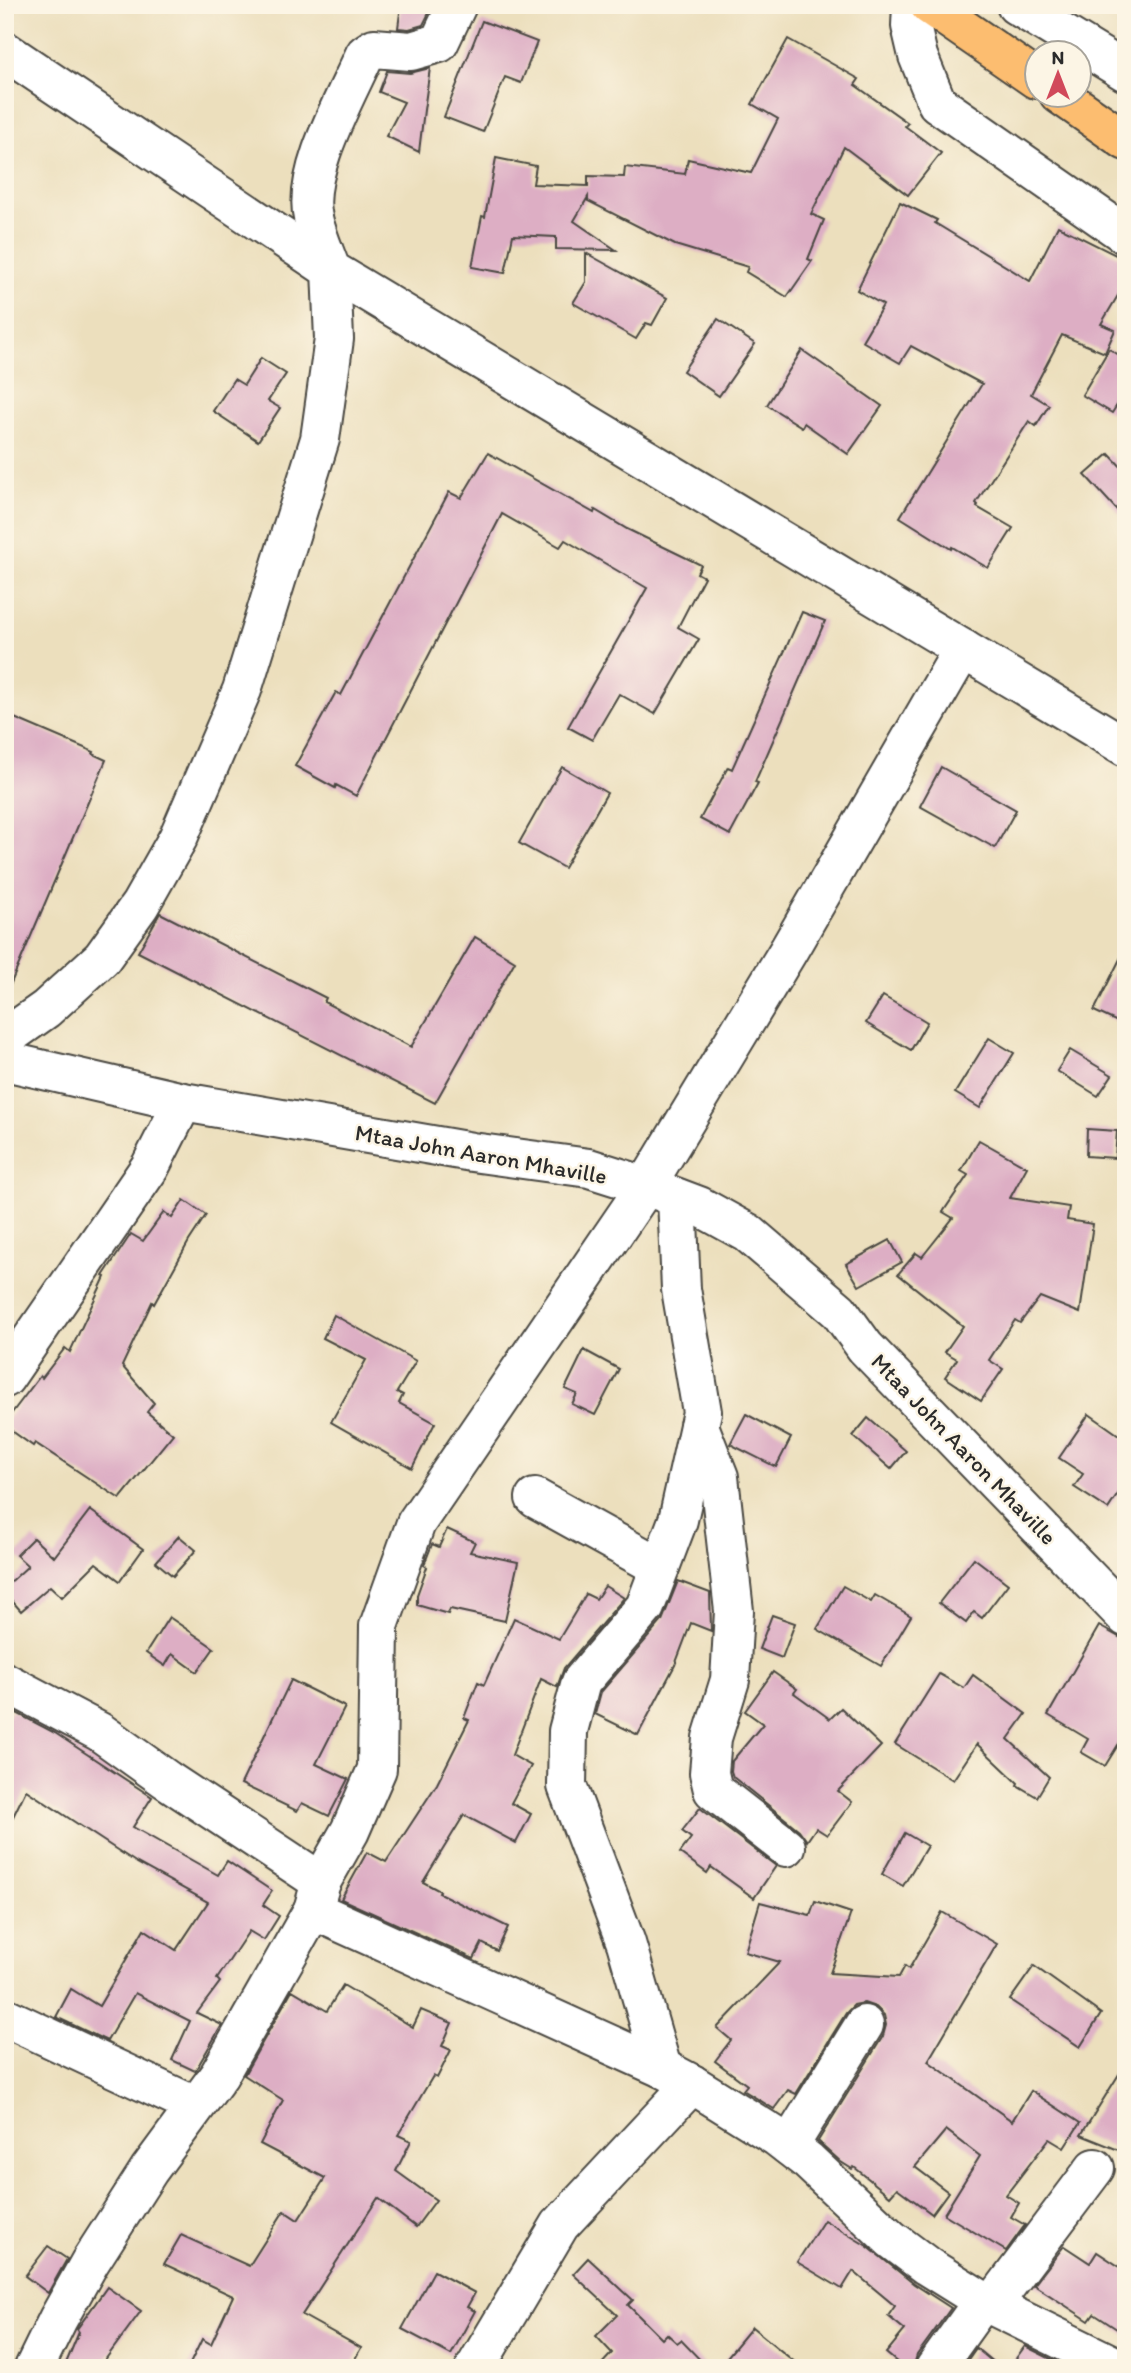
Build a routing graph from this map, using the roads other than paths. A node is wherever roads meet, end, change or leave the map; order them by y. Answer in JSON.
{"nodes":[{"id":1,"x":457,"y":5,"type":"edge"},
{"id":2,"x":912,"y":5,"type":"edge"},
{"id":3,"x":929,"y":5,"type":"edge"},
{"id":4,"x":1016,"y":5,"type":"edge"},
{"id":5,"x":5,"y":51,"type":"edge"},
{"id":6,"x":1023,"y":69,"type":"edge"},
{"id":7,"x":1126,"y":72,"type":"edge"},
{"id":8,"x":1079,"y":108,"type":"edge"},
{"id":9,"x":1126,"y":141,"type":"edge"},
{"id":10,"x":1126,"y":235,"type":"edge"},
{"id":11,"x":331,"y":270,"type":"junction"},
{"id":12,"x":963,"y":649,"type":"junction"},
{"id":13,"x":1126,"y":747,"type":"edge"},
{"id":14,"x":5,"y":1038,"type":"edge"},
{"id":15,"x":5,"y":1061,"type":"edge"},
{"id":16,"x":183,"y":1102,"type":"junction"},
{"id":17,"x":661,"y":1192,"type":"junction"},
{"id":18,"x":5,"y":1378,"type":"edge"},
{"id":19,"x":699,"y":1426,"type":"junction"},
{"id":20,"x":535,"y":1498,"type":"dead end"},
{"id":21,"x":660,"y":1567,"type":"junction"},
{"id":22,"x":1126,"y":1617,"type":"edge"},
{"id":23,"x":5,"y":1682,"type":"edge"},
{"id":24,"x":786,"y":1847,"type":"dead end"},
{"id":25,"x":317,"y":1896,"type":"junction"},
{"id":26,"x":5,"y":2017,"type":"edge"},
{"id":27,"x":864,"y":2025,"type":"dead end"},
{"id":28,"x":677,"y":2076,"type":"junction"},
{"id":29,"x":195,"y":2106,"type":"junction"},
{"id":30,"x":789,"y":2146,"type":"junction"},
{"id":31,"x":1095,"y":2168,"type":"dead end"},
{"id":32,"x":988,"y":2303,"type":"junction"},
{"id":33,"x":34,"y":2368,"type":"edge"},
{"id":34,"x":475,"y":2368,"type":"edge"},
{"id":35,"x":935,"y":2368,"type":"edge"},
{"id":36,"x":1119,"y":2368,"type":"edge"}],
"edges":[{"from":1,"to":11,"type":"street"},
{"from":2,"to":10,"type":"street"},
{"from":3,"to":6,"type":"highway"},
{"from":4,"to":7,"type":"street"},
{"from":5,"to":11,"type":"street"},
{"from":8,"to":9,"type":"highway"},
{"from":11,"to":12,"type":"street"},
{"from":11,"to":14,"type":"street"},
{"from":12,"to":13,"type":"street"},
{"from":12,"to":17,"type":"street"},
{"from":15,"to":16,"type":"street","name":"Mtaa John Aaron Mhaville"},
{"from":16,"to":17,"type":"street","name":"Mtaa John Aaron Mhaville"},
{"from":16,"to":18,"type":"street"},
{"from":17,"to":19,"type":"street"},
{"from":17,"to":22,"type":"street","name":"Mtaa John Aaron Mhaville"},
{"from":17,"to":25,"type":"street"},
{"from":19,"to":21,"type":"street"},
{"from":19,"to":24,"type":"street"},
{"from":20,"to":21,"type":"street"},
{"from":21,"to":28,"type":"street"},
{"from":23,"to":25,"type":"street"},
{"from":25,"to":28,"type":"street"},
{"from":25,"to":29,"type":"street"},
{"from":26,"to":29,"type":"street"},
{"from":27,"to":30,"type":"street"},
{"from":28,"to":30,"type":"street"},
{"from":28,"to":34,"type":"street"},
{"from":29,"to":33,"type":"street"},
{"from":30,"to":32,"type":"street"},
{"from":31,"to":32,"type":"street"},
{"from":32,"to":35,"type":"street"},
{"from":32,"to":36,"type":"street"}]}
